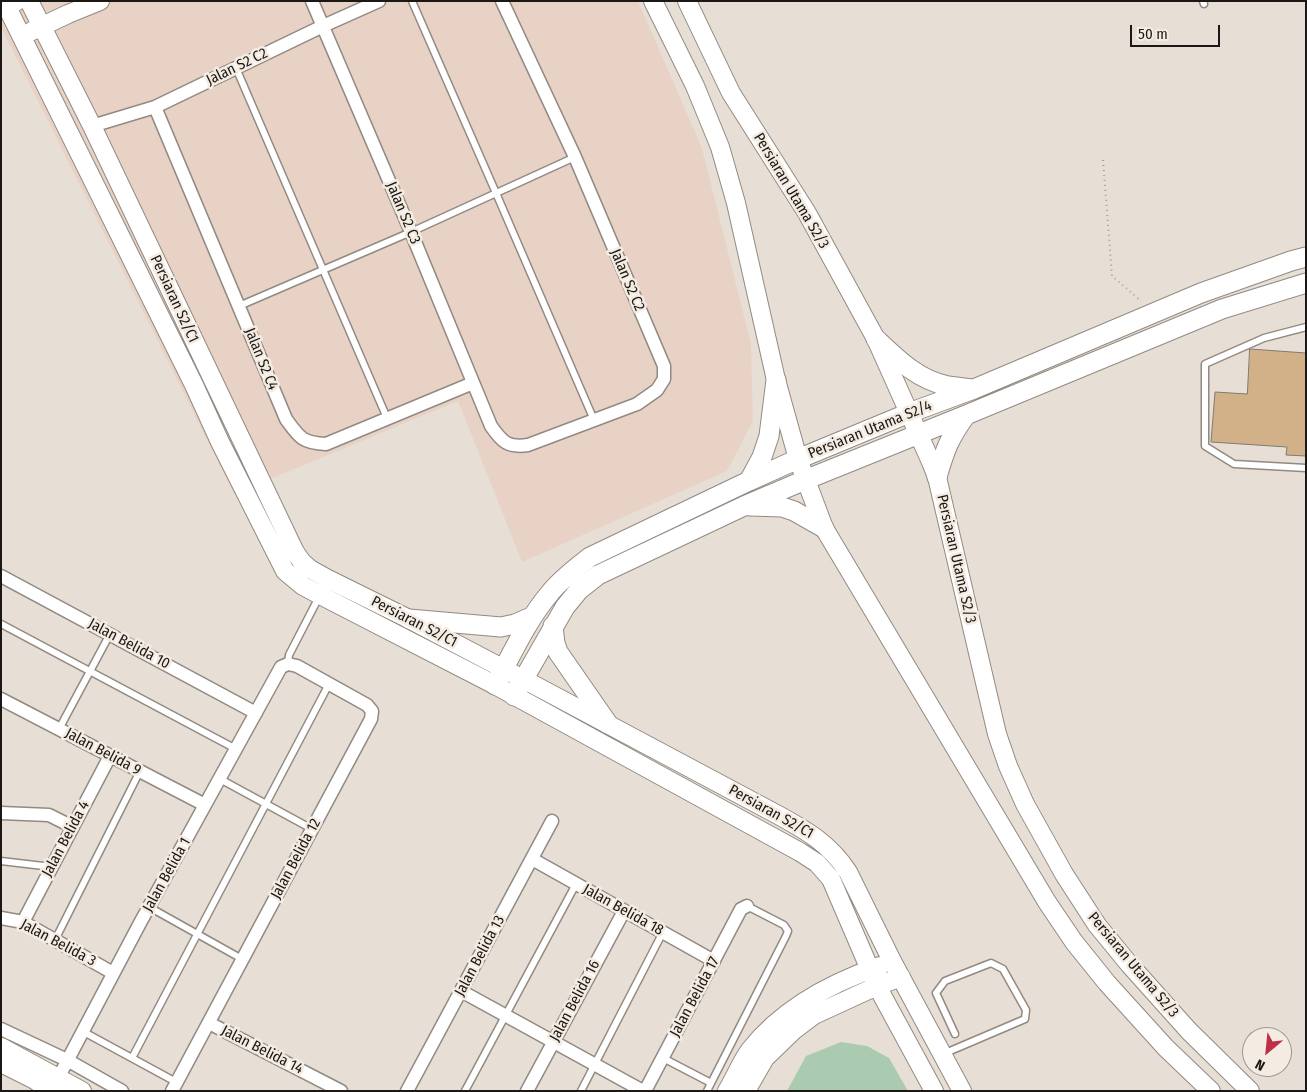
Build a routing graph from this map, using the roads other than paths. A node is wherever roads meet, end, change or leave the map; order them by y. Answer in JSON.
{"nodes":[{"id":1,"x":30,"y":1,"type":"edge"},
{"id":2,"x":100,"y":1,"type":"edge"},
{"id":3,"x":312,"y":1,"type":"edge"},
{"id":4,"x":379,"y":1,"type":"edge"},
{"id":5,"x":412,"y":1,"type":"edge"},
{"id":6,"x":502,"y":1,"type":"edge"},
{"id":7,"x":653,"y":1,"type":"edge"},
{"id":8,"x":687,"y":1,"type":"edge"},
{"id":9,"x":10,"y":3,"type":"edge"},
{"id":10,"x":42,"y":26,"type":"junction"},
{"id":11,"x":323,"y":26,"type":"junction"},
{"id":12,"x":21,"y":36,"type":"junction"},
{"id":13,"x":236,"y":68,"type":"junction"},
{"id":14,"x":155,"y":107,"type":"junction"},
{"id":15,"x":92,"y":126,"type":"junction"},
{"id":16,"x":575,"y":158,"type":"junction"},
{"id":17,"x":496,"y":192,"type":"junction"},
{"id":18,"x":411,"y":232,"type":"junction"},
{"id":19,"x":1306,"y":257,"type":"edge"},
{"id":20,"x":324,"y":270,"type":"junction"},
{"id":21,"x":1306,"y":283,"type":"edge"},
{"id":22,"x":239,"y":306,"type":"junction"},
{"id":23,"x":1306,"y":327,"type":"edge"},
{"id":24,"x":876,"y":339,"type":"junction"},
{"id":25,"x":776,"y":380,"type":"junction"},
{"id":26,"x":472,"y":383,"type":"junction"},
{"id":27,"x":974,"y":389,"type":"junction"},
{"id":28,"x":909,"y":413,"type":"junction"},
{"id":29,"x":966,"y":415,"type":"junction"},
{"id":30,"x":387,"y":418,"type":"junction"},
{"id":31,"x":594,"y":420,"type":"junction"},
{"id":32,"x":491,"y":426,"type":"joint"},
{"id":33,"x":918,"y":434,"type":"junction"},
{"id":34,"x":798,"y":459,"type":"junction"},
{"id":35,"x":1306,"y":468,"type":"edge"},
{"id":36,"x":938,"y":477,"type":"junction"},
{"id":37,"x":805,"y":480,"type":"junction"},
{"id":38,"x":749,"y":481,"type":"junction"},
{"id":39,"x":744,"y":506,"type":"junction"},
{"id":40,"x":824,"y":528,"type":"junction"},
{"id":41,"x":1,"y":576,"type":"edge"},
{"id":42,"x":328,"y":579,"type":"junction"},
{"id":43,"x":320,"y":595,"type":"junction"},
{"id":44,"x":531,"y":617,"type":"junction"},
{"id":45,"x":409,"y":619,"type":"junction"},
{"id":46,"x":1,"y":624,"type":"edge"},
{"id":47,"x":553,"y":626,"type":"junction"},
{"id":48,"x":110,"y":634,"type":"junction"},
{"id":49,"x":288,"y":664,"type":"junction"},
{"id":50,"x":90,"y":671,"type":"junction"},
{"id":51,"x":499,"y":677,"type":"junction"},
{"id":52,"x":523,"y":679,"type":"junction"},
{"id":53,"x":329,"y":684,"type":"junction"},
{"id":54,"x":514,"y":696,"type":"junction"},
{"id":55,"x":1,"y":699,"type":"edge"},
{"id":56,"x":256,"y":713,"type":"junction"},
{"id":57,"x":608,"y":724,"type":"junction"},
{"id":58,"x":58,"y":728,"type":"junction"},
{"id":59,"x":236,"y":749,"type":"junction"},
{"id":60,"x":110,"y":756,"type":"junction"},
{"id":61,"x":140,"y":771,"type":"junction"},
{"id":62,"x":220,"y":779,"type":"junction"},
{"id":63,"x":266,"y":804,"type":"junction"},
{"id":64,"x":205,"y":805,"type":"junction"},
{"id":65,"x":1,"y":813,"type":"edge"},
{"id":66,"x":552,"y":821,"type":"dead end"},
{"id":67,"x":73,"y":827,"type":"junction"},
{"id":68,"x":312,"y":829,"type":"junction"},
{"id":69,"x":532,"y":859,"type":"junction"},
{"id":70,"x":1,"y":861,"type":"edge"},
{"id":71,"x":52,"y":867,"type":"junction"},
{"id":72,"x":576,"y":884,"type":"junction"},
{"id":73,"x":747,"y":906,"type":"joint"},
{"id":74,"x":148,"y":907,"type":"junction"},
{"id":75,"x":624,"y":911,"type":"junction"},
{"id":76,"x":1,"y":918,"type":"edge"},
{"id":77,"x":23,"y":922,"type":"junction"},
{"id":78,"x":663,"y":932,"type":"junction"},
{"id":79,"x":197,"y":934,"type":"junction"},
{"id":80,"x":55,"y":940,"type":"junction"},
{"id":81,"x":242,"y":959,"type":"junction"},
{"id":82,"x":714,"y":961,"type":"junction"},
{"id":83,"x":892,"y":961,"type":"junction"},
{"id":84,"x":870,"y":969,"type":"junction"},
{"id":85,"x":113,"y":973,"type":"junction"},
{"id":86,"x":901,"y":978,"type":"junction"},
{"id":87,"x":877,"y":986,"type":"junction"},
{"id":88,"x":461,"y":991,"type":"junction"},
{"id":89,"x":506,"y":1015,"type":"junction"},
{"id":90,"x":209,"y":1023,"type":"junction"},
{"id":91,"x":1,"y":1029,"type":"edge"},
{"id":92,"x":82,"y":1031,"type":"junction"},
{"id":93,"x":955,"y":1034,"type":"dead end"},
{"id":94,"x":554,"y":1042,"type":"junction"},
{"id":95,"x":1,"y":1047,"type":"edge"},
{"id":96,"x":942,"y":1054,"type":"junction"},
{"id":97,"x":132,"y":1058,"type":"junction"},
{"id":98,"x":663,"y":1058,"type":"junction"},
{"id":99,"x":67,"y":1060,"type":"junction"},
{"id":100,"x":1,"y":1063,"type":"edge"},
{"id":101,"x":594,"y":1064,"type":"junction"},
{"id":102,"x":711,"y":1083,"type":"junction"},
{"id":103,"x":54,"y":1086,"type":"edge"},
{"id":104,"x":174,"y":1086,"type":"edge"},
{"id":105,"x":82,"y":1091,"type":"edge"},
{"id":106,"x":122,"y":1091,"type":"edge"},
{"id":107,"x":341,"y":1091,"type":"edge"},
{"id":108,"x":407,"y":1091,"type":"edge"},
{"id":109,"x":465,"y":1091,"type":"edge"},
{"id":110,"x":527,"y":1091,"type":"edge"},
{"id":111,"x":581,"y":1091,"type":"edge"},
{"id":112,"x":644,"y":1091,"type":"edge"},
{"id":113,"x":707,"y":1091,"type":"edge"},
{"id":114,"x":728,"y":1091,"type":"edge"},
{"id":115,"x":746,"y":1091,"type":"edge"},
{"id":116,"x":934,"y":1091,"type":"edge"},
{"id":117,"x":962,"y":1091,"type":"edge"},
{"id":118,"x":1211,"y":1091,"type":"edge"},
{"id":119,"x":1250,"y":1091,"type":"edge"}],
"edges":[{"from":1,"to":10,"type":"main road","name":"Persiaran S2/C1"},
{"from":2,"to":10,"type":"main road"},
{"from":3,"to":11,"type":"street","name":"Jalan S2 C3"},
{"from":4,"to":11,"type":"street","name":"Jalan S2 C2"},
{"from":5,"to":17,"type":"lane"},
{"from":6,"to":16,"type":"street","name":"Jalan S2 C2"},
{"from":7,"to":25,"type":"main road","name":"Persiaran Utama S2/3"},
{"from":8,"to":24,"type":"main road","name":"Persiaran Utama S2/3"},
{"from":9,"to":12,"type":"main road","name":"Persiaran S2/C1"},
{"from":10,"to":12,"type":"main road"},
{"from":10,"to":15,"type":"main road","name":"Persiaran S2/C1"},
{"from":11,"to":13,"type":"street","name":"Jalan S2 C2"},
{"from":11,"to":18,"type":"street","name":"Jalan S2 C3"},
{"from":12,"to":43,"type":"main road","name":"Persiaran S2/C1"},
{"from":13,"to":14,"type":"street","name":"Jalan S2 C2"},
{"from":13,"to":20,"type":"lane"},
{"from":14,"to":15,"type":"street","name":"Jalan S2 C2"},
{"from":14,"to":22,"type":"street","name":"Jalan S2 C4"},
{"from":15,"to":42,"type":"main road","name":"Persiaran S2/C1"},
{"from":16,"to":17,"type":"lane"},
{"from":16,"to":31,"type":"street","name":"Jalan S2 C2"},
{"from":17,"to":18,"type":"lane"},
{"from":17,"to":31,"type":"lane"},
{"from":18,"to":20,"type":"lane"},
{"from":18,"to":26,"type":"street","name":"Jalan S2 C3"},
{"from":19,"to":27,"type":"main road","name":"Persiaran Utama S2/4"},
{"from":20,"to":22,"type":"lane"},
{"from":20,"to":30,"type":"lane"},
{"from":21,"to":29,"type":"main road","name":"Persiaran Utama S2/4"},
{"from":22,"to":30,"type":"street","name":"Jalan S2 C4"},
{"from":23,"to":35,"type":"lane"},
{"from":24,"to":27,"type":"main road"},
{"from":24,"to":28,"type":"main road","name":"Persiaran Utama S2/3"},
{"from":25,"to":34,"type":"main road","name":"Persiaran Utama S2/3"},
{"from":25,"to":38,"type":"main road"},
{"from":26,"to":30,"type":"street","name":"Jalan S2 C4"},
{"from":26,"to":32,"type":"street","name":"Jalan S2 C3"},
{"from":27,"to":28,"type":"main road","name":"Persiaran Utama S2/4"},
{"from":28,"to":33,"type":"main road","name":"Persiaran Utama S2/3"},
{"from":28,"to":34,"type":"main road","name":"Persiaran Utama S2/4"},
{"from":29,"to":33,"type":"main road","name":"Persiaran Utama S2/4"},
{"from":29,"to":36,"type":"main road"},
{"from":31,"to":32,"type":"street","name":"Jalan S2 C2"},
{"from":33,"to":36,"type":"main road","name":"Persiaran Utama S2/3"},
{"from":33,"to":37,"type":"main road","name":"Persiaran Utama S2/4"},
{"from":34,"to":37,"type":"main road","name":"Persiaran Utama S2/3"},
{"from":34,"to":38,"type":"main road","name":"Persiaran Utama S2/4"},
{"from":36,"to":119,"type":"main road","name":"Persiaran Utama S2/3"},
{"from":37,"to":39,"type":"main road","name":"Persiaran Utama S2/4"},
{"from":37,"to":40,"type":"main road","name":"Persiaran Utama S2/3"},
{"from":38,"to":44,"type":"main road","name":"Persiaran Utama S2/4"},
{"from":39,"to":40,"type":"main road"},
{"from":39,"to":47,"type":"main road","name":"Persiaran Utama S2/4"},
{"from":40,"to":118,"type":"main road","name":"Persiaran Utama S2/3"},
{"from":41,"to":48,"type":"street","name":"Jalan Belida 10"},
{"from":42,"to":43,"type":"main road"},
{"from":42,"to":45,"type":"main road","name":"Persiaran S2/C1"},
{"from":43,"to":49,"type":"lane"},
{"from":43,"to":51,"type":"main road","name":"Persiaran S2/C1"},
{"from":44,"to":45,"type":"main road"},
{"from":44,"to":51,"type":"main road","name":"Persiaran Utama S2/4"},
{"from":45,"to":51,"type":"main road","name":"Persiaran S2/C1"},
{"from":46,"to":50,"type":"lane"},
{"from":47,"to":52,"type":"main road","name":"Persiaran Utama S2/4"},
{"from":47,"to":57,"type":"main road"},
{"from":48,"to":50,"type":"lane"},
{"from":48,"to":56,"type":"street","name":"Jalan Belida 10"},
{"from":49,"to":53,"type":"street","name":"Jalan Belida 12"},
{"from":49,"to":56,"type":"street","name":"Jalan Belida 1"},
{"from":50,"to":58,"type":"lane"},
{"from":50,"to":59,"type":"lane"},
{"from":51,"to":52,"type":"main road","name":"Persiaran S2/C1"},
{"from":51,"to":54,"type":"main road","name":"Persiaran S2/C1"},
{"from":52,"to":54,"type":"main road","name":"Persiaran Utama S2/4"},
{"from":52,"to":57,"type":"main road","name":"Persiaran S2/C1"},
{"from":53,"to":63,"type":"lane"},
{"from":53,"to":68,"type":"street","name":"Jalan Belida 12"},
{"from":54,"to":84,"type":"main road","name":"Persiaran S2/C1"},
{"from":55,"to":58,"type":"street","name":"Jalan Belida 9"},
{"from":56,"to":59,"type":"street","name":"Jalan Belida 1"},
{"from":57,"to":83,"type":"main road","name":"Persiaran S2/C1"},
{"from":58,"to":60,"type":"street","name":"Jalan Belida 9"},
{"from":59,"to":62,"type":"street","name":"Jalan Belida 1"},
{"from":60,"to":61,"type":"street","name":"Jalan Belida 9"},
{"from":60,"to":67,"type":"street","name":"Jalan Belida 4"},
{"from":61,"to":64,"type":"street","name":"Jalan Belida 9"},
{"from":61,"to":80,"type":"lane"},
{"from":62,"to":63,"type":"lane"},
{"from":62,"to":64,"type":"street","name":"Jalan Belida 1"},
{"from":63,"to":68,"type":"lane"},
{"from":63,"to":79,"type":"lane"},
{"from":64,"to":74,"type":"street","name":"Jalan Belida 1"},
{"from":65,"to":67,"type":"street"},
{"from":66,"to":69,"type":"street","name":"Jalan Belida 13"},
{"from":67,"to":71,"type":"street","name":"Jalan Belida 4"},
{"from":68,"to":81,"type":"street","name":"Jalan Belida 12"},
{"from":69,"to":72,"type":"street","name":"Jalan Belida 18"},
{"from":69,"to":88,"type":"street","name":"Jalan Belida 13"},
{"from":70,"to":71,"type":"lane"},
{"from":71,"to":77,"type":"street","name":"Jalan Belida 4"},
{"from":72,"to":75,"type":"street","name":"Jalan Belida 18"},
{"from":72,"to":89,"type":"lane"},
{"from":73,"to":82,"type":"street","name":"Jalan Belida 17"},
{"from":73,"to":102,"type":"lane"},
{"from":74,"to":79,"type":"lane"},
{"from":74,"to":85,"type":"street","name":"Jalan Belida 1"},
{"from":75,"to":78,"type":"street","name":"Jalan Belida 18"},
{"from":75,"to":94,"type":"street","name":"Jalan Belida 16"},
{"from":76,"to":77,"type":"street","name":"Jalan Belida 3"},
{"from":77,"to":80,"type":"street","name":"Jalan Belida 3"},
{"from":78,"to":82,"type":"street","name":"Jalan Belida 18"},
{"from":78,"to":101,"type":"lane"},
{"from":79,"to":81,"type":"lane"},
{"from":79,"to":97,"type":"lane"},
{"from":80,"to":85,"type":"street","name":"Jalan Belida 3"},
{"from":81,"to":90,"type":"street","name":"Jalan Belida 12"},
{"from":82,"to":98,"type":"street","name":"Jalan Belida 17"},
{"from":83,"to":84,"type":"main road"},
{"from":83,"to":86,"type":"main road","name":"Persiaran S2/C1"},
{"from":84,"to":87,"type":"main road","name":"Persiaran S2/C1"},
{"from":84,"to":114,"type":"main road"},
{"from":85,"to":92,"type":"street","name":"Jalan Belida 1"},
{"from":86,"to":87,"type":"main road"},
{"from":86,"to":96,"type":"main road","name":"Persiaran S2/C1"},
{"from":87,"to":115,"type":"main road"},
{"from":87,"to":116,"type":"main road","name":"Persiaran S2/C1"},
{"from":88,"to":89,"type":"street"},
{"from":88,"to":108,"type":"street","name":"Jalan Belida 13"},
{"from":89,"to":94,"type":"street"},
{"from":89,"to":109,"type":"lane"},
{"from":90,"to":104,"type":"street","name":"Jalan Belida 12"},
{"from":90,"to":107,"type":"street","name":"Jalan Belida 14"},
{"from":91,"to":99,"type":"street"},
{"from":92,"to":97,"type":"lane"},
{"from":92,"to":99,"type":"street","name":"Jalan Belida 1"},
{"from":93,"to":96,"type":"lane"},
{"from":94,"to":101,"type":"street"},
{"from":94,"to":110,"type":"street","name":"Jalan Belida 16"},
{"from":95,"to":103,"type":"main road"},
{"from":96,"to":117,"type":"main road","name":"Persiaran S2/C1"},
{"from":97,"to":104,"type":"lane"},
{"from":98,"to":102,"type":"lane"},
{"from":98,"to":112,"type":"street","name":"Jalan Belida 17"},
{"from":99,"to":103,"type":"street","name":"Jalan Belida 1"},
{"from":99,"to":106,"type":"street"},
{"from":100,"to":103,"type":"main road"},
{"from":101,"to":111,"type":"lane"},
{"from":101,"to":112,"type":"street"},
{"from":102,"to":113,"type":"lane"},
{"from":103,"to":105,"type":"main road"}]}
